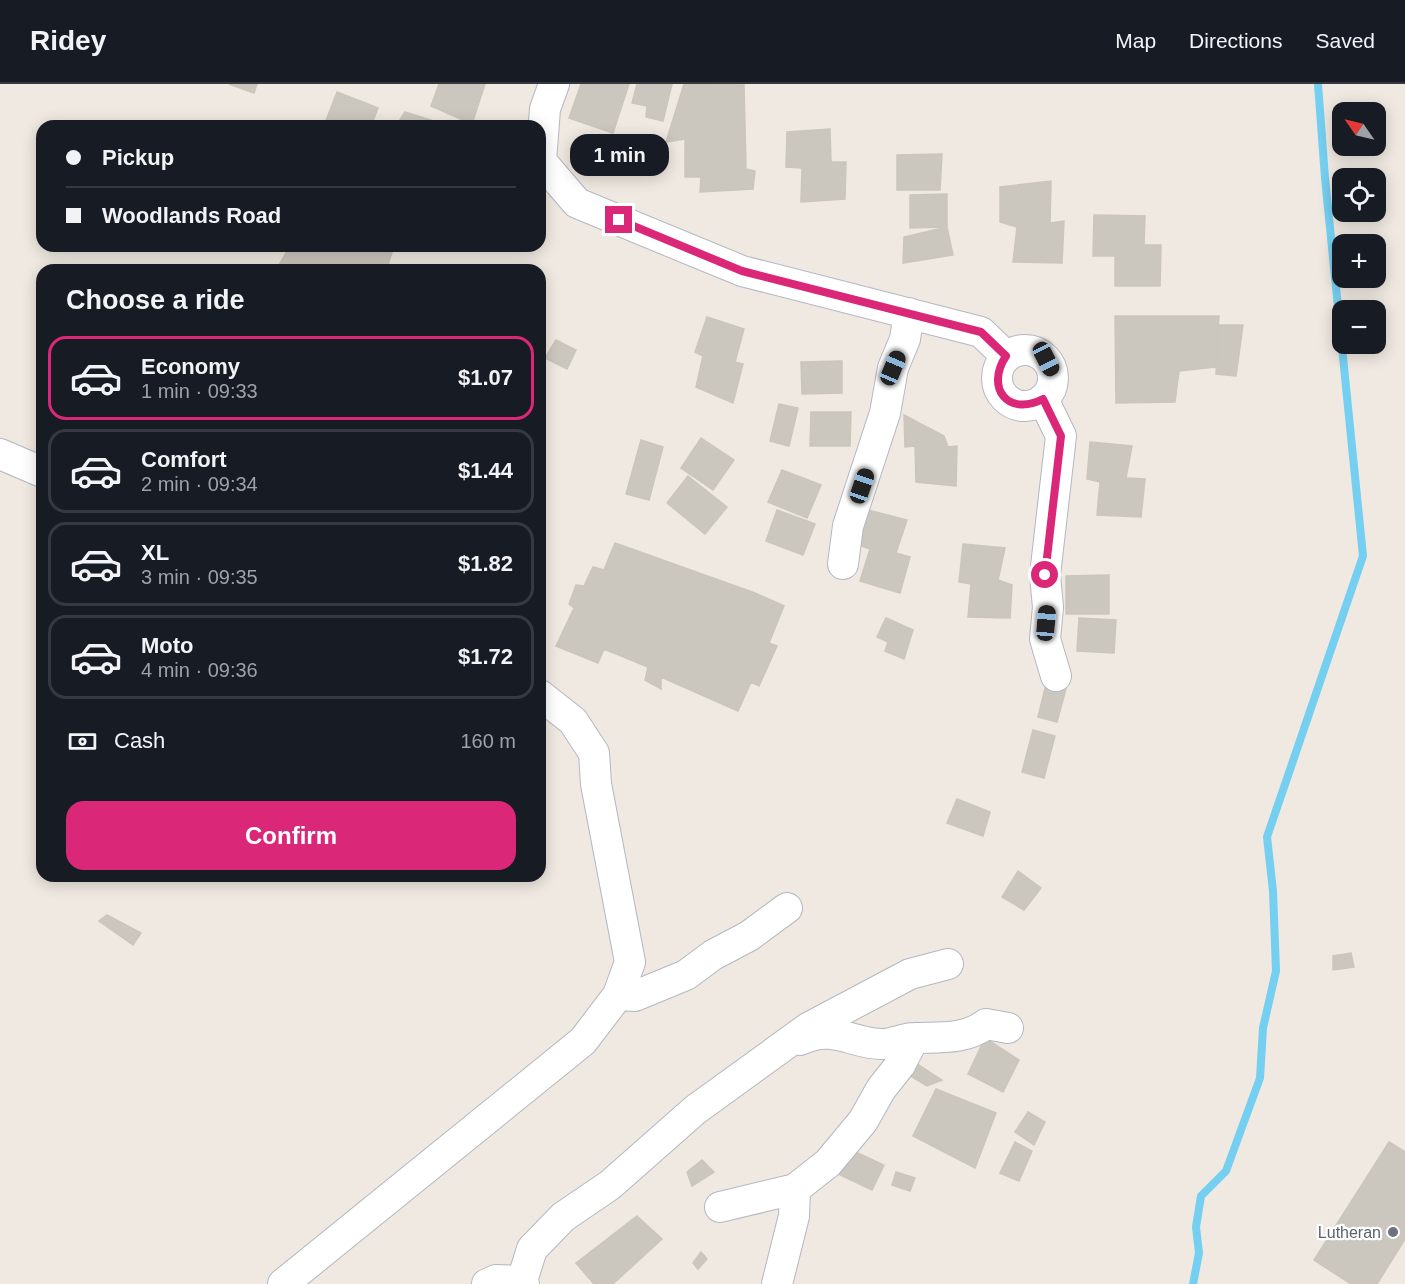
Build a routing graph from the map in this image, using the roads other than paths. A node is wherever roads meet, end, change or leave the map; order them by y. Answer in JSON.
{"nodes":[{"id":1,"x":554,"y":84,"type":"edge"},
{"id":2,"x":544,"y":120,"type":"edge"},
{"id":3,"x":546,"y":167,"type":"edge"},
{"id":4,"x":909,"y":313,"type":"junction"},
{"id":5,"x":1006,"y":356,"type":"junction"},
{"id":6,"x":1043,"y":399,"type":"junction"},
{"id":7,"x":0,"y":454,"type":"edge"},
{"id":8,"x":36,"y":469,"type":"edge"},
{"id":9,"x":843,"y":564,"type":"dead end"},
{"id":10,"x":1056,"y":676,"type":"dead end"},
{"id":11,"x":546,"y":701,"type":"edge"},
{"id":12,"x":787,"y":908,"type":"dead end"},
{"id":13,"x":948,"y":964,"type":"dead end"},
{"id":14,"x":618,"y":995,"type":"junction"},
{"id":15,"x":1008,"y":1028,"type":"dead end"},
{"id":16,"x":914,"y":1038,"type":"junction"},
{"id":17,"x":783,"y":1048,"type":"junction"},
{"id":18,"x":795,"y":1189,"type":"junction"},
{"id":19,"x":720,"y":1207,"type":"dead end"},
{"id":20,"x":523,"y":1282,"type":"edge"},
{"id":21,"x":283,"y":1284,"type":"edge"},
{"id":22,"x":487,"y":1284,"type":"edge"},
{"id":23,"x":777,"y":1284,"type":"edge"}],
"edges":[{"from":1,"to":2,"type":"street"},
{"from":3,"to":4,"type":"street"},
{"from":4,"to":5,"type":"street"},
{"from":4,"to":9,"type":"street"},
{"from":5,"to":6,"type":"street"},
{"from":5,"to":6,"type":"street"},
{"from":6,"to":10,"type":"street"},
{"from":7,"to":8,"type":"street"},
{"from":11,"to":14,"type":"street"},
{"from":12,"to":14,"type":"street"},
{"from":13,"to":17,"type":"street"},
{"from":14,"to":21,"type":"street"},
{"from":15,"to":16,"type":"street"},
{"from":16,"to":17,"type":"street"},
{"from":16,"to":18,"type":"street"},
{"from":17,"to":20,"type":"street"},
{"from":18,"to":19,"type":"street"},
{"from":18,"to":23,"type":"street"},
{"from":20,"to":22,"type":"street"}]}
